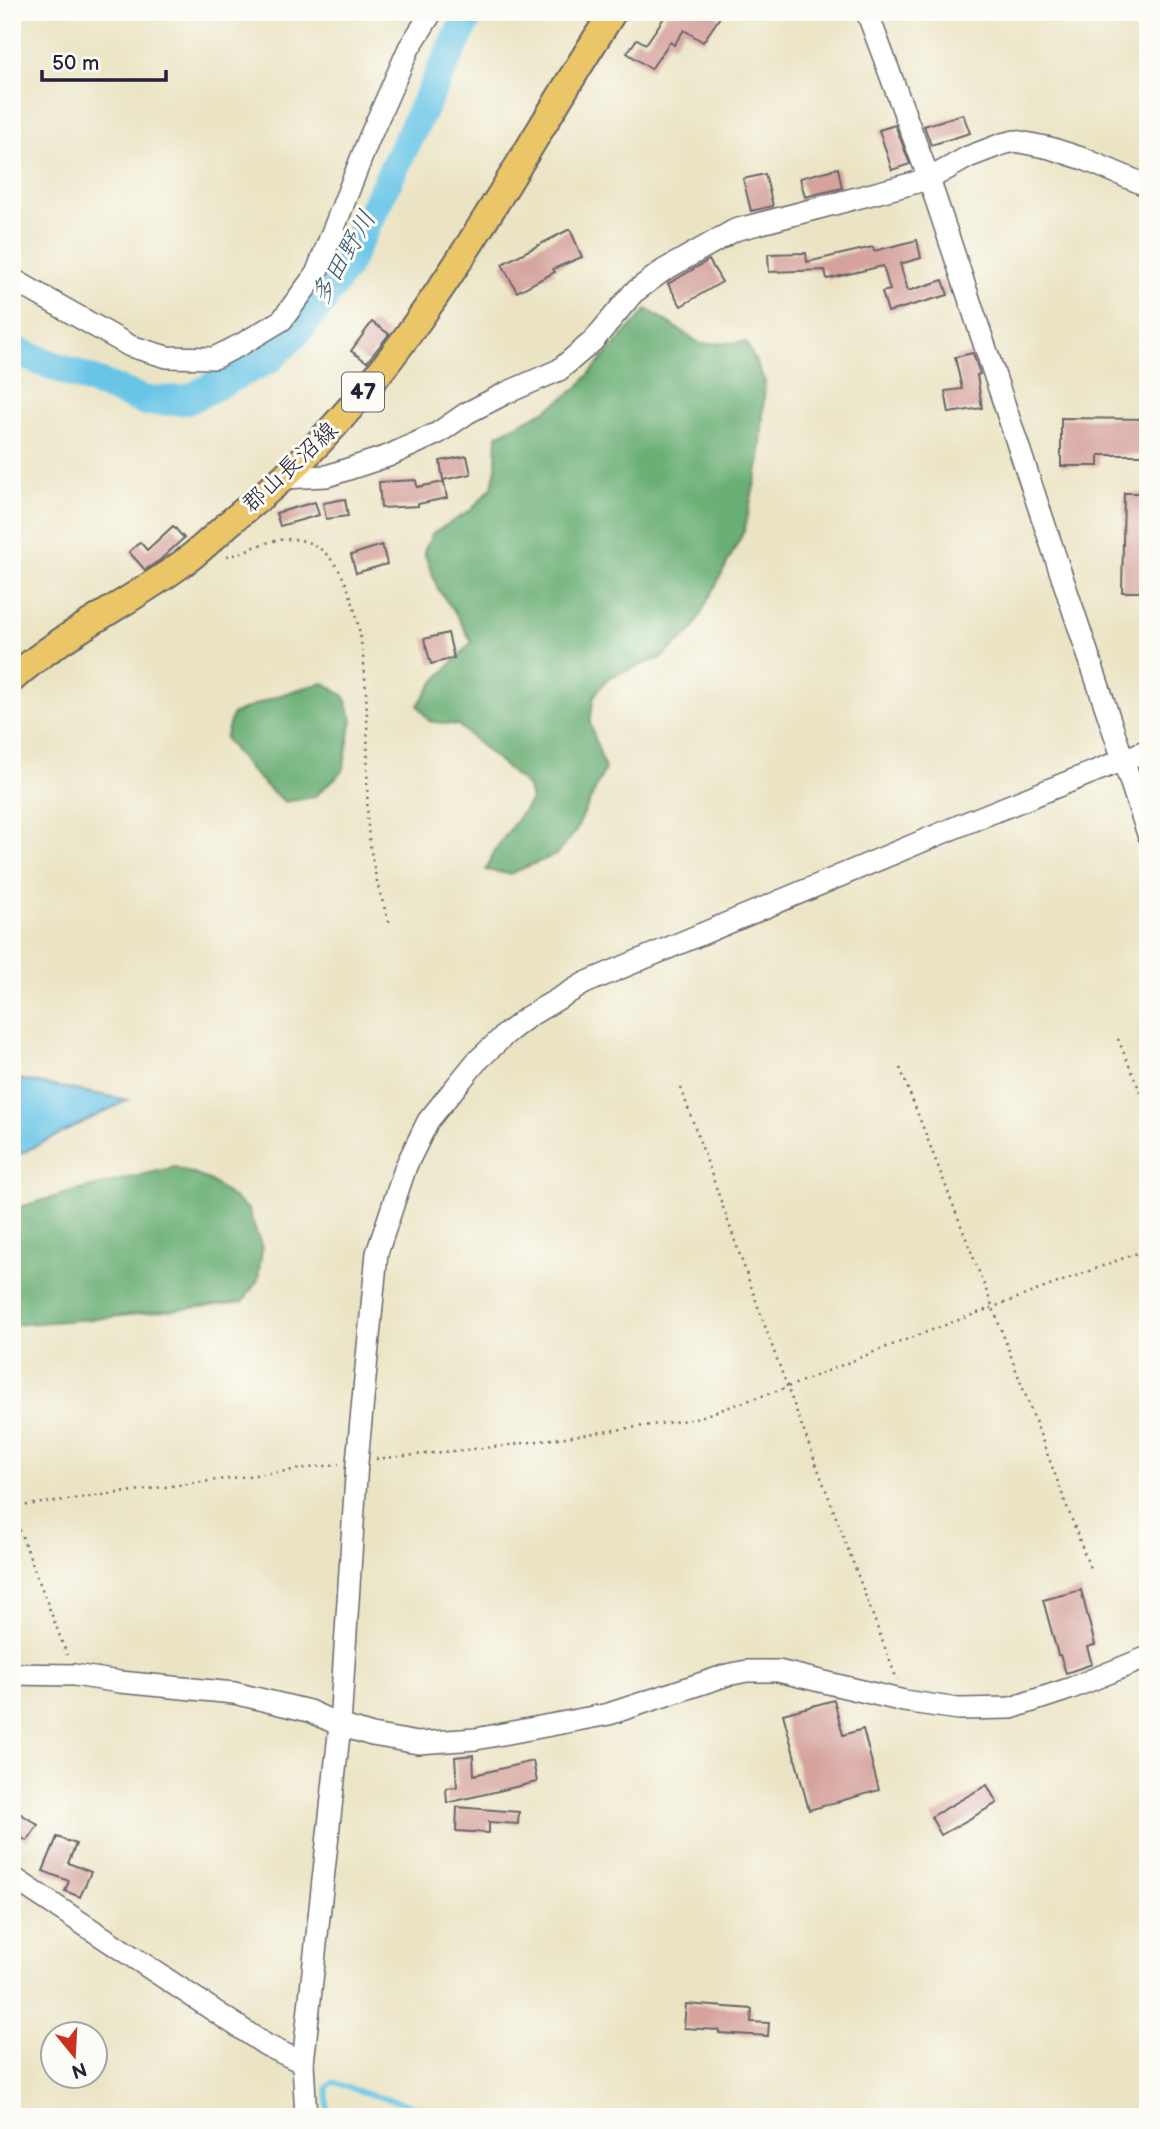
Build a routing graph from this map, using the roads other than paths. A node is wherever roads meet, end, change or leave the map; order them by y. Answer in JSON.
{"nodes":[{"id":1,"x":432,"y":12,"type":"edge"},
{"id":2,"x":612,"y":12,"type":"edge"},
{"id":3,"x":867,"y":12,"type":"edge"},
{"id":4,"x":929,"y":179,"type":"junction"},
{"id":5,"x":1148,"y":186,"type":"edge"},
{"id":6,"x":12,"y":279,"type":"edge"},
{"id":7,"x":283,"y":478,"type":"junction"},
{"id":8,"x":12,"y":679,"type":"edge"},
{"id":9,"x":1148,"y":750,"type":"edge"},
{"id":10,"x":1123,"y":760,"type":"junction"},
{"id":11,"x":1148,"y":834,"type":"edge"},
{"id":12,"x":1148,"y":1657,"type":"edge"},
{"id":13,"x":12,"y":1674,"type":"edge"},
{"id":14,"x":340,"y":1725,"type":"junction"},
{"id":15,"x":12,"y":1877,"type":"edge"},
{"id":16,"x":303,"y":2063,"type":"junction"},
{"id":17,"x":306,"y":2117,"type":"edge"}],
"edges":[{"from":1,"to":6,"type":"street"},
{"from":2,"to":7,"type":"main road","name":"郡山長沼線","number":"47"},
{"from":3,"to":4,"type":"street"},
{"from":4,"to":5,"type":"street"},
{"from":4,"to":7,"type":"street"},
{"from":4,"to":10,"type":"street"},
{"from":7,"to":8,"type":"main road","name":"郡山長沼線","number":"47"},
{"from":9,"to":10,"type":"street"},
{"from":10,"to":11,"type":"street"},
{"from":10,"to":14,"type":"street"},
{"from":12,"to":14,"type":"street"},
{"from":13,"to":14,"type":"street"},
{"from":14,"to":16,"type":"street"},
{"from":15,"to":16,"type":"street"},
{"from":16,"to":17,"type":"street"}]}
